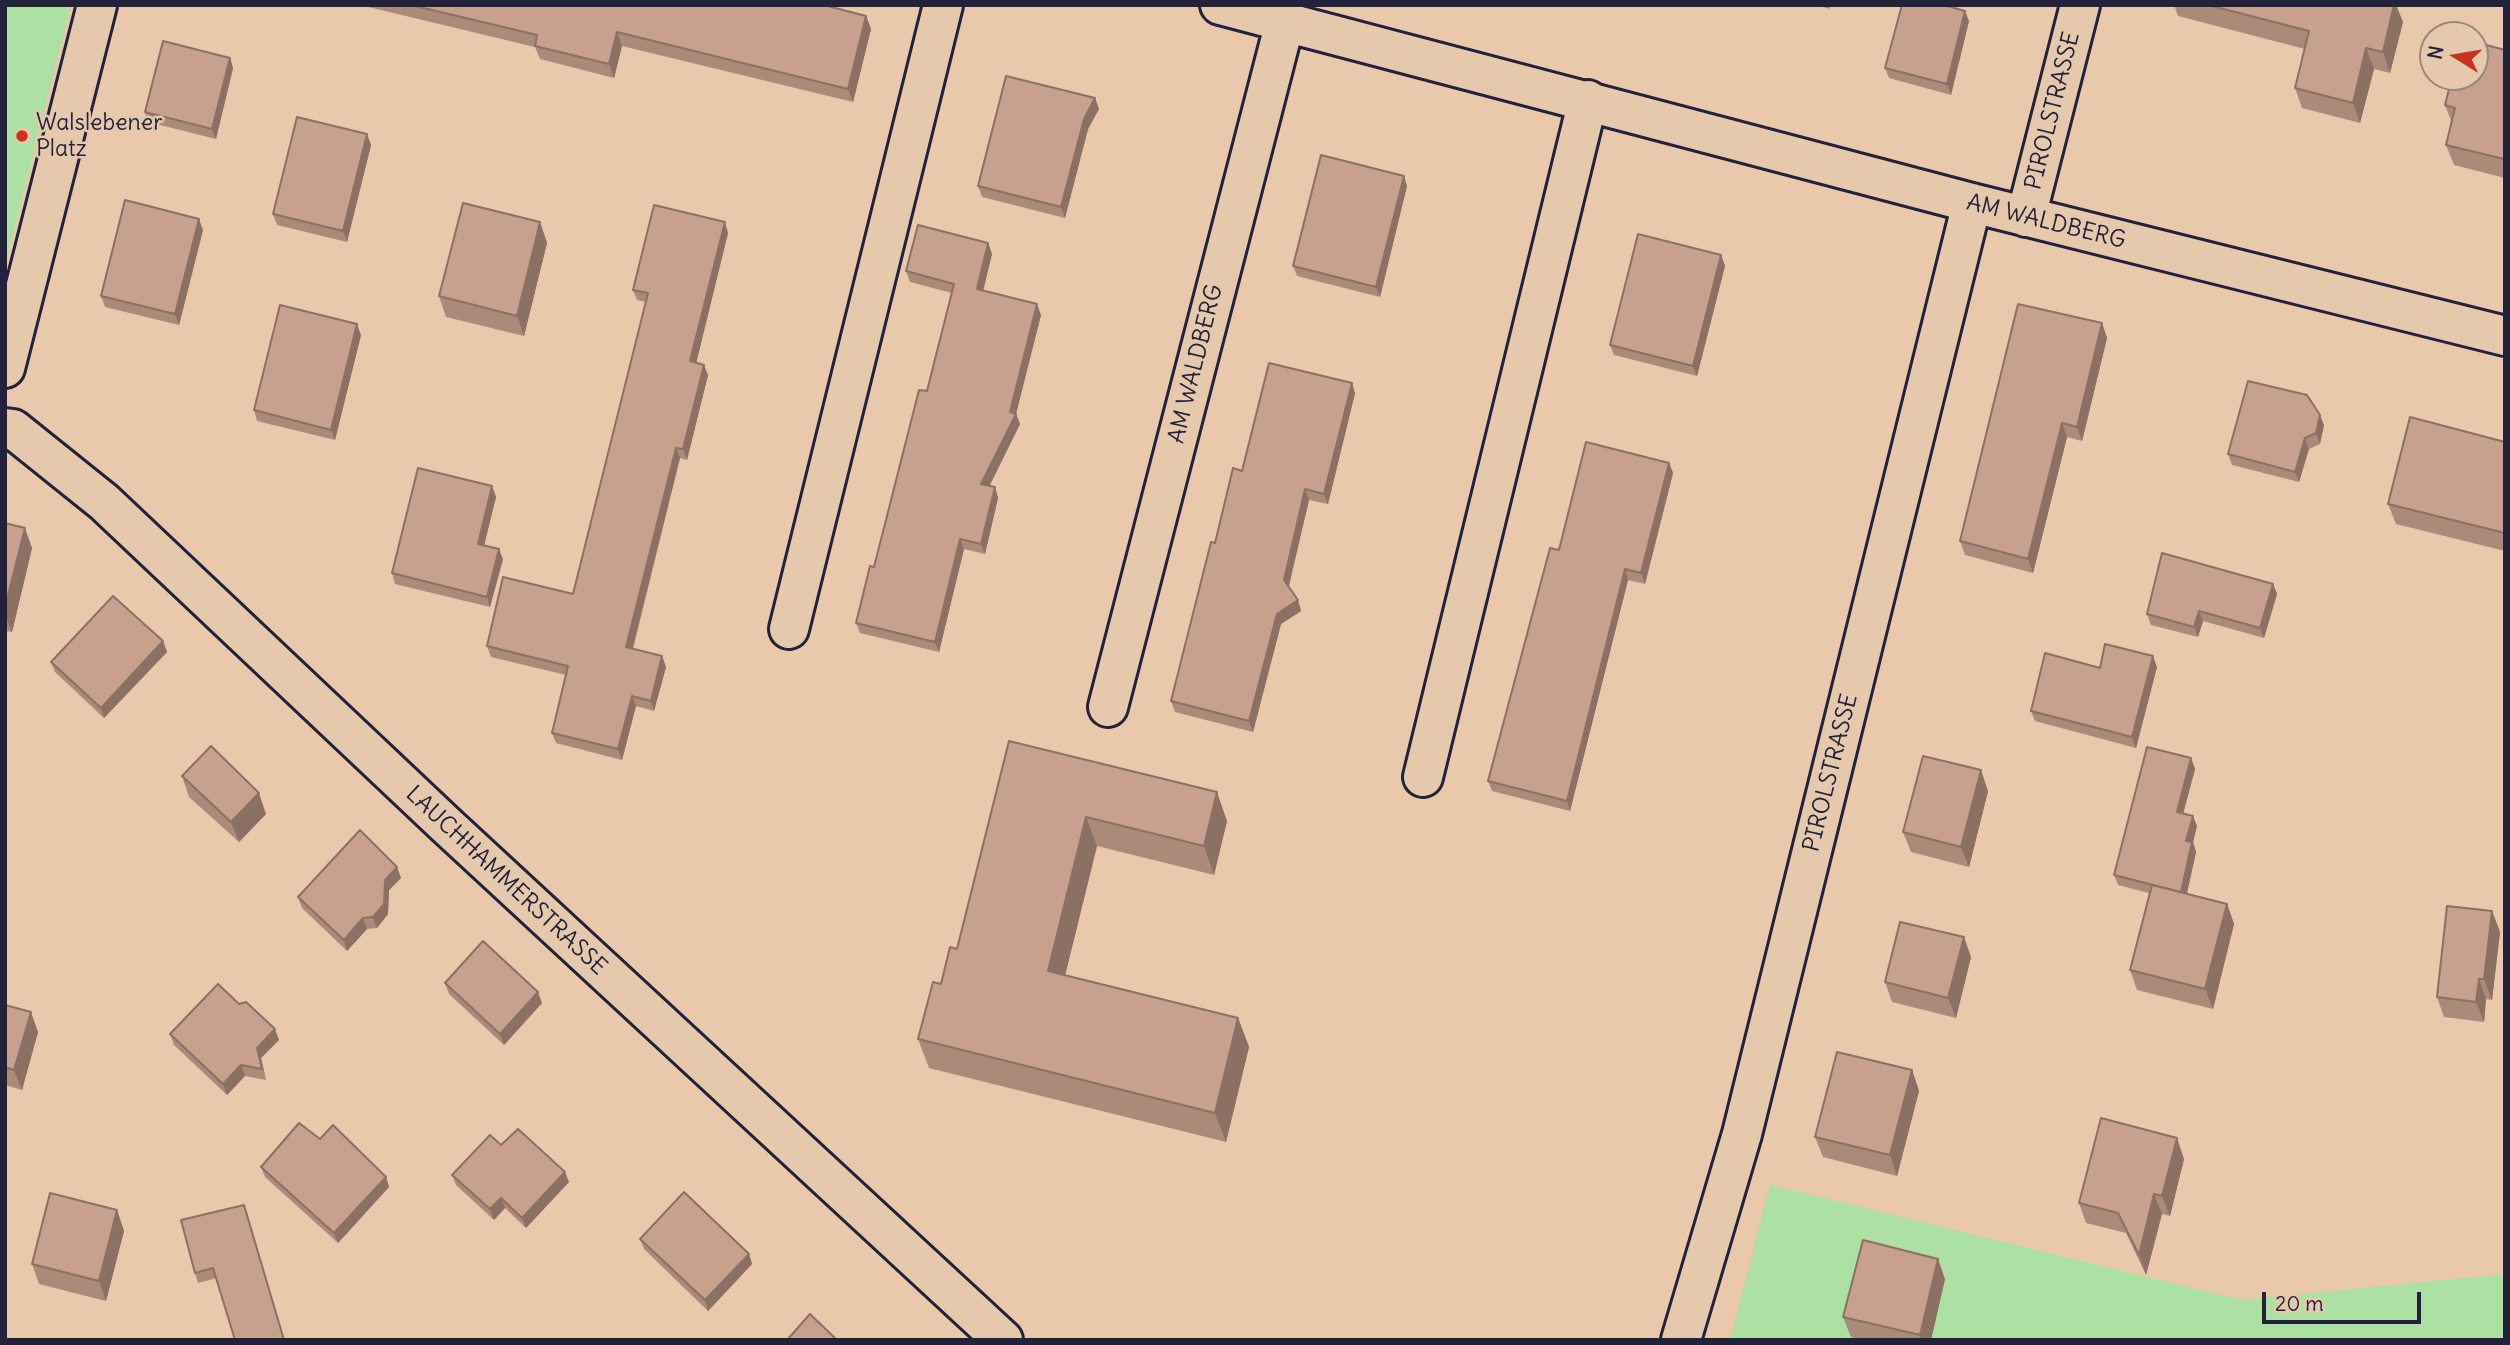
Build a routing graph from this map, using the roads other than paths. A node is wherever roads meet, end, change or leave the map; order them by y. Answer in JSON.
{"nodes":[{"id":1,"x":97,"y":5,"type":"edge"},
{"id":2,"x":943,"y":5,"type":"edge"},
{"id":3,"x":1220,"y":5,"type":"edge"},
{"id":4,"x":2080,"y":5,"type":"edge"},
{"id":5,"x":1285,"y":22,"type":"junction"},
{"id":6,"x":1588,"y":100,"type":"junction"},
{"id":7,"x":1972,"y":203,"type":"junction"},
{"id":8,"x":2026,"y":217,"type":"junction"},
{"id":9,"x":2505,"y":336,"type":"edge"},
{"id":10,"x":5,"y":368,"type":"edge"},
{"id":11,"x":5,"y":428,"type":"edge"},
{"id":12,"x":789,"y":629,"type":"dead end"},
{"id":13,"x":1108,"y":707,"type":"dead end"},
{"id":14,"x":1423,"y":777,"type":"dead end"},
{"id":15,"x":1003,"y":1340,"type":"edge"},
{"id":16,"x":1681,"y":1340,"type":"edge"}],
"edges":[{"from":1,"to":10,"type":"street"},
{"from":2,"to":12,"type":"street"},
{"from":3,"to":5,"type":"street","name":"AM WALDBERG"},
{"from":4,"to":8,"type":"street","name":"PIROLSTRASSE"},
{"from":5,"to":6,"type":"street","name":"AM WALDBERG"},
{"from":5,"to":13,"type":"street","name":"AM WALDBERG"},
{"from":6,"to":7,"type":"street","name":"AM WALDBERG"},
{"from":6,"to":14,"type":"street"},
{"from":7,"to":8,"type":"street","name":"AM WALDBERG"},
{"from":7,"to":16,"type":"street","name":"PIROLSTRASSE"},
{"from":8,"to":9,"type":"street","name":"AM WALDBERG"},
{"from":11,"to":15,"type":"street","name":"LAUCHHAMMERSTRASSE"}]}
